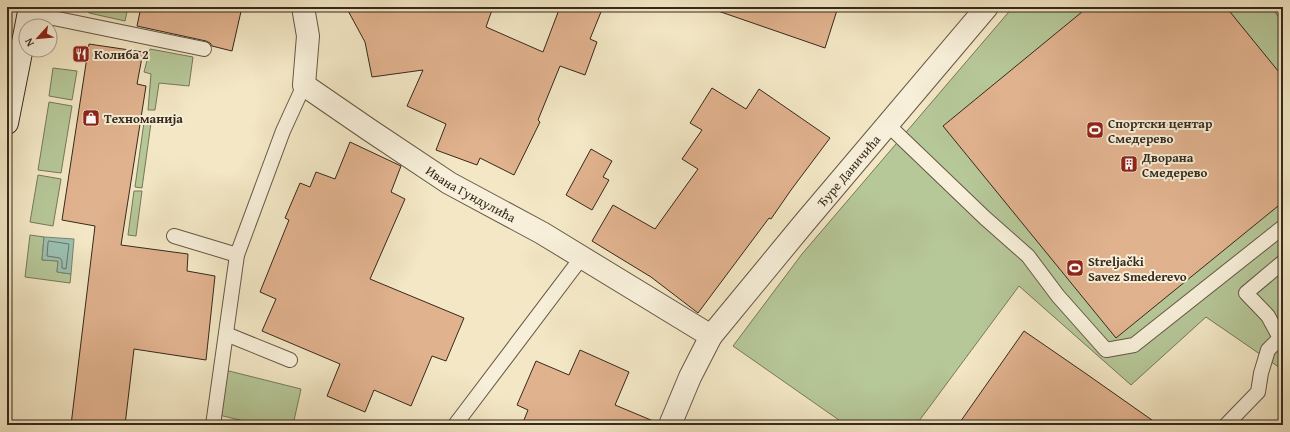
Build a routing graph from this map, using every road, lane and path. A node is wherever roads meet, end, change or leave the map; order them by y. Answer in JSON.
{"nodes":[{"id":1,"x":303,"y":7,"type":"edge"},
{"id":2,"x":987,"y":7,"type":"edge"},
{"id":3,"x":1281,"y":7,"type":"edge"},
{"id":4,"x":29,"y":10,"type":"edge"},
{"id":5,"x":1283,"y":10,"type":"edge"},
{"id":6,"x":204,"y":49,"type":"dead end"},
{"id":7,"x":304,"y":84,"type":"junction"},
{"id":8,"x":7,"y":123,"type":"edge"},
{"id":9,"x":888,"y":125,"type":"junction"},
{"id":10,"x":1283,"y":227,"type":"edge"},
{"id":11,"x":174,"y":236,"type":"dead end"},
{"id":12,"x":237,"y":255,"type":"junction"},
{"id":13,"x":582,"y":257,"type":"junction"},
{"id":14,"x":1283,"y":262,"type":"edge"},
{"id":15,"x":226,"y":334,"type":"junction"},
{"id":16,"x":711,"y":336,"type":"junction"},
{"id":17,"x":290,"y":360,"type":"dead end"},
{"id":18,"x":213,"y":425,"type":"edge"},
{"id":19,"x":455,"y":425,"type":"edge"},
{"id":20,"x":670,"y":425,"type":"edge"},
{"id":21,"x":1226,"y":425,"type":"edge"}],
"edges":[{"from":1,"to":7,"type":"street"},
{"from":2,"to":9,"type":"street","name":"Ђуре Даничића"},
{"from":3,"to":5,"type":"lane"},
{"from":4,"to":6,"type":"lane"},
{"from":4,"to":8,"type":"street"},
{"from":7,"to":12,"type":"lane"},
{"from":7,"to":13,"type":"street","name":"Ивана Гундулића"},
{"from":9,"to":10,"type":"lane"},
{"from":9,"to":16,"type":"street","name":"Ђуре Даничића"},
{"from":11,"to":12,"type":"lane"},
{"from":12,"to":15,"type":"lane"},
{"from":13,"to":16,"type":"street","name":"Ивана Гундулића"},
{"from":13,"to":19,"type":"lane"},
{"from":14,"to":21,"type":"lane"},
{"from":15,"to":17,"type":"lane"},
{"from":15,"to":18,"type":"lane"},
{"from":16,"to":20,"type":"street","name":"Ђуре Даничића"}]}
